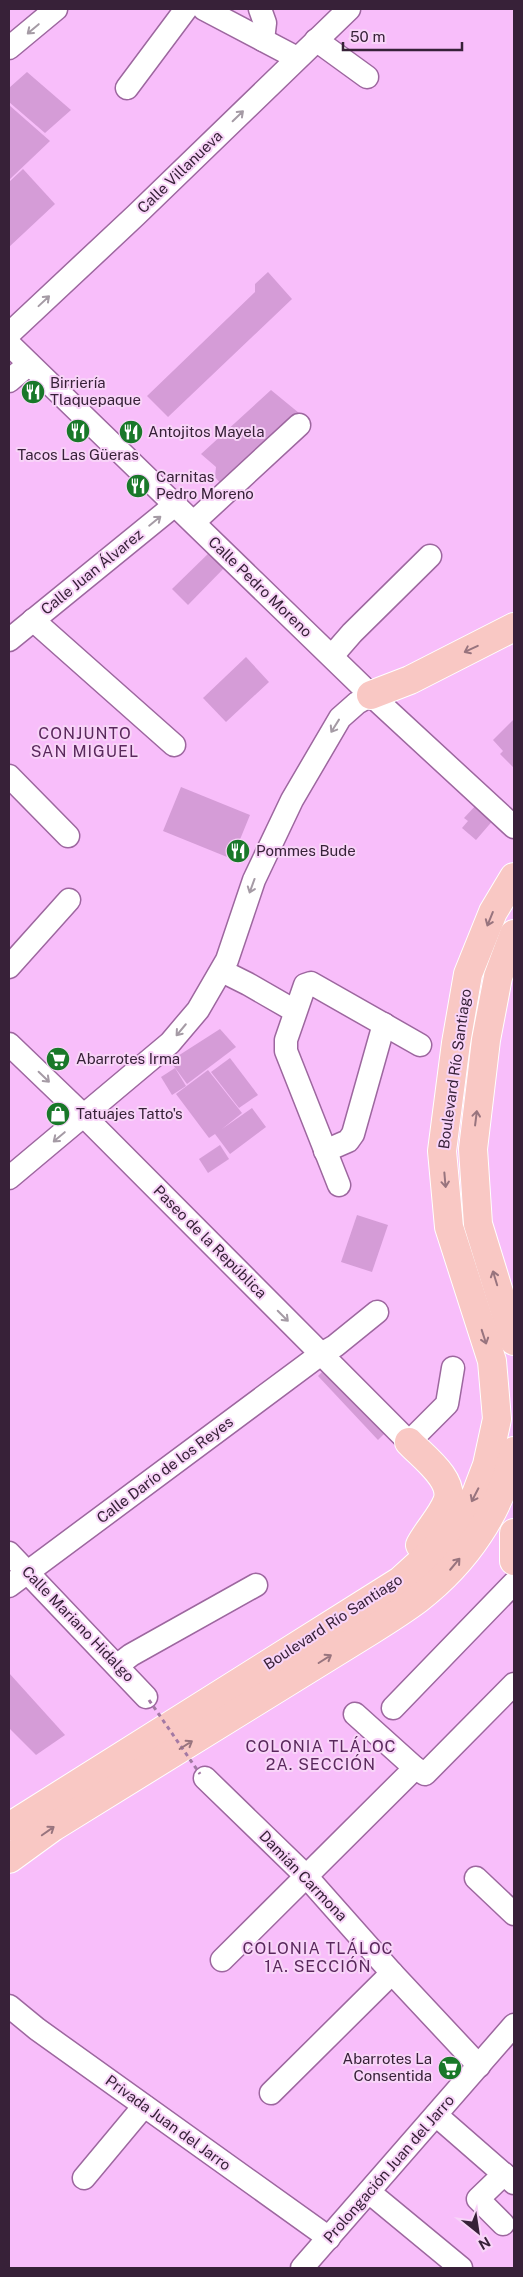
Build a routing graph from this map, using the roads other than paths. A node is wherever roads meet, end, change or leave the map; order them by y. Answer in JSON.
{"nodes":[{"id":1,"x":56,"y":9,"type":"edge"},
{"id":2,"x":186,"y":9,"type":"edge"},
{"id":3,"x":204,"y":9,"type":"edge"},
{"id":4,"x":260,"y":9,"type":"edge"},
{"id":5,"x":349,"y":9,"type":"edge"},
{"id":6,"x":263,"y":40,"type":"junction"},
{"id":7,"x":316,"y":40,"type":"junction"},
{"id":8,"x":9,"y":48,"type":"edge"},
{"id":9,"x":297,"y":58,"type":"junction"},
{"id":10,"x":366,"y":77,"type":"dead end"},
{"id":11,"x":127,"y":88,"type":"dead end"},
{"id":12,"x":9,"y":334,"type":"edge"},
{"id":13,"x":9,"y":344,"type":"edge"},
{"id":14,"x":29,"y":364,"type":"junction"},
{"id":15,"x":9,"y":381,"type":"edge"},
{"id":16,"x":299,"y":425,"type":"dead end"},
{"id":17,"x":176,"y":504,"type":"junction"},
{"id":18,"x":194,"y":522,"type":"junction"},
{"id":19,"x":430,"y":556,"type":"dead end"},
{"id":20,"x":33,"y":620,"type":"junction"},
{"id":21,"x":514,"y":627,"type":"edge"},
{"id":22,"x":9,"y":640,"type":"edge"},
{"id":23,"x":332,"y":656,"type":"junction"},
{"id":24,"x":371,"y":695,"type":"junction"},
{"id":25,"x":174,"y":745,"type":"dead end"},
{"id":26,"x":9,"y":776,"type":"edge"},
{"id":27,"x":514,"y":827,"type":"edge"},
{"id":28,"x":68,"y":836,"type":"dead end"},
{"id":29,"x":514,"y":877,"type":"edge"},
{"id":30,"x":69,"y":900,"type":"dead end"},
{"id":31,"x":514,"y":934,"type":"edge"},
{"id":32,"x":224,"y":966,"type":"junction"},
{"id":33,"x":9,"y":967,"type":"edge"},
{"id":34,"x":297,"y":1004,"type":"junction"},
{"id":35,"x":384,"y":1024,"type":"junction"},
{"id":36,"x":9,"y":1044,"type":"edge"},
{"id":37,"x":420,"y":1045,"type":"dead end"},
{"id":38,"x":84,"y":1116,"type":"junction"},
{"id":39,"x":325,"y":1151,"type":"junction"},
{"id":40,"x":9,"y":1178,"type":"edge"},
{"id":41,"x":339,"y":1185,"type":"dead end"},
{"id":42,"x":377,"y":1312,"type":"dead end"},
{"id":43,"x":514,"y":1341,"type":"edge"},
{"id":44,"x":321,"y":1354,"type":"junction"},
{"id":45,"x":453,"y":1368,"type":"dead end"},
{"id":46,"x":409,"y":1442,"type":"junction"},
{"id":47,"x":514,"y":1451,"type":"edge"},
{"id":48,"x":514,"y":1533,"type":"edge"},
{"id":49,"x":9,"y":1553,"type":"edge"},
{"id":50,"x":514,"y":1561,"type":"edge"},
{"id":51,"x":28,"y":1572,"type":"junction"},
{"id":52,"x":400,"y":1581,"type":"junction"},
{"id":53,"x":514,"y":1583,"type":"edge"},
{"id":54,"x":256,"y":1585,"type":"dead end"},
{"id":55,"x":9,"y":1586,"type":"edge"},
{"id":56,"x":118,"y":1665,"type":"junction"},
{"id":57,"x":514,"y":1684,"type":"edge"},
{"id":58,"x":148,"y":1698,"type":"road end"},
{"id":59,"x":393,"y":1708,"type":"dead end"},
{"id":60,"x":355,"y":1714,"type":"dead end"},
{"id":61,"x":415,"y":1768,"type":"junction"},
{"id":62,"x":202,"y":1776,"type":"road end"},
{"id":63,"x":9,"y":1827,"type":"edge"},
{"id":64,"x":9,"y":1859,"type":"edge"},
{"id":65,"x":306,"y":1876,"type":"junction"},
{"id":66,"x":476,"y":1878,"type":"dead end"},
{"id":67,"x":514,"y":1914,"type":"edge"},
{"id":68,"x":222,"y":1960,"type":"dead end"},
{"id":69,"x":392,"y":1973,"type":"junction"},
{"id":70,"x":9,"y":2006,"type":"edge"},
{"id":71,"x":511,"y":2037,"type":"edge"},
{"id":72,"x":479,"y":2066,"type":"junction"},
{"id":73,"x":271,"y":2093,"type":"dead end"},
{"id":74,"x":144,"y":2106,"type":"junction"},
{"id":75,"x":436,"y":2115,"type":"junction"},
{"id":76,"x":84,"y":2178,"type":"dead end"},
{"id":77,"x":509,"y":2178,"type":"edge"},
{"id":78,"x":369,"y":2192,"type":"junction"},
{"id":79,"x":503,"y":2224,"type":"dead end"},
{"id":80,"x":329,"y":2238,"type":"junction"},
{"id":81,"x":302,"y":2268,"type":"edge"},
{"id":82,"x":461,"y":2268,"type":"edge"}],
"edges":[{"from":1,"to":8,"type":"street","one_way":true},
{"from":2,"to":11,"type":"street"},
{"from":3,"to":6,"type":"street"},
{"from":4,"to":6,"type":"street"},
{"from":5,"to":7,"type":"street","name":"Calle Villanueva"},
{"from":6,"to":9,"type":"street"},
{"from":7,"to":9,"type":"street","name":"Calle Villanueva"},
{"from":7,"to":10,"type":"street"},
{"from":12,"to":9,"type":"street","name":"Calle Villanueva","one_way":true},
{"from":13,"to":14,"type":"street","name":"Calle Pedro Moreno"},
{"from":14,"to":15,"type":"street"},
{"from":14,"to":17,"type":"street","name":"Calle Pedro Moreno"},
{"from":16,"to":18,"type":"street"},
{"from":17,"to":18,"type":"street","name":"Calle Pedro Moreno"},
{"from":20,"to":17,"type":"street","name":"Calle Juan Álvarez","one_way":true},
{"from":18,"to":23,"type":"street","name":"Calle Pedro Moreno"},
{"from":19,"to":23,"type":"street"},
{"from":20,"to":22,"type":"street","name":"Calle Juan Álvarez"},
{"from":20,"to":25,"type":"street"},
{"from":21,"to":24,"type":"main road","one_way":true},
{"from":23,"to":24,"type":"street","name":"Calle Pedro Moreno"},
{"from":24,"to":27,"type":"street","name":"Calle Pedro Moreno"},
{"from":24,"to":32,"type":"street","one_way":true},
{"from":26,"to":28,"type":"street"},
{"from":29,"to":52,"type":"main road","name":"Boulevard Río Santiago","one_way":true},
{"from":30,"to":33,"type":"street"},
{"from":43,"to":31,"type":"main road","name":"Boulevard Río Santiago","one_way":true},
{"from":32,"to":34,"type":"street"},
{"from":32,"to":38,"type":"street","one_way":true},
{"from":34,"to":35,"type":"street"},
{"from":34,"to":39,"type":"street"},
{"from":35,"to":37,"type":"street"},
{"from":35,"to":39,"type":"street"},
{"from":36,"to":38,"type":"street","name":"Paseo de la República","one_way":true},
{"from":38,"to":40,"type":"street","one_way":true},
{"from":38,"to":44,"type":"street","name":"Paseo de la República","one_way":true},
{"from":39,"to":41,"type":"street"},
{"from":42,"to":44,"type":"street","name":"Calle Darío de los Reyes"},
{"from":44,"to":46,"type":"street","name":"Paseo de la República"},
{"from":44,"to":51,"type":"street","name":"Calle Darío de los Reyes"},
{"from":45,"to":46,"type":"street"},
{"from":46,"to":52,"type":"main road"},
{"from":64,"to":47,"type":"main road","name":"Boulevard Río Santiago","one_way":true},
{"from":48,"to":50,"type":"main road"},
{"from":49,"to":51,"type":"street","name":"Calle Mariano Hidalgo"},
{"from":51,"to":55,"type":"street","name":"Calle Darío de los Reyes"},
{"from":51,"to":56,"type":"street","name":"Calle Mariano Hidalgo"},
{"from":52,"to":63,"type":"main road","name":"Boulevard Río Santiago"},
{"from":53,"to":59,"type":"street"},
{"from":54,"to":56,"type":"street"},
{"from":56,"to":58,"type":"street","name":"Calle Mariano Hidalgo"},
{"from":57,"to":61,"type":"street"},
{"from":60,"to":61,"type":"street"},
{"from":61,"to":65,"type":"street"},
{"from":62,"to":65,"type":"street","name":"Damián Carmona"},
{"from":65,"to":68,"type":"street"},
{"from":65,"to":69,"type":"street","name":"Damián Carmona"},
{"from":66,"to":67,"type":"street"},
{"from":69,"to":72,"type":"street","name":"Damián Carmona"},
{"from":69,"to":73,"type":"street"},
{"from":70,"to":74,"type":"street","name":"Privada Juan del Jarro"},
{"from":71,"to":72,"type":"street","name":"Prolongación Juan del Jarro"},
{"from":72,"to":75,"type":"street","name":"Prolongación Juan del Jarro"},
{"from":74,"to":76,"type":"street"},
{"from":74,"to":80,"type":"street","name":"Privada Juan del Jarro"},
{"from":75,"to":77,"type":"street"},
{"from":75,"to":78,"type":"street","name":"Prolongación Juan del Jarro"},
{"from":77,"to":79,"type":"street"},
{"from":78,"to":80,"type":"street","name":"Prolongación Juan del Jarro"},
{"from":78,"to":82,"type":"street"},
{"from":80,"to":81,"type":"street","name":"Prolongación Juan del Jarro"}]}
